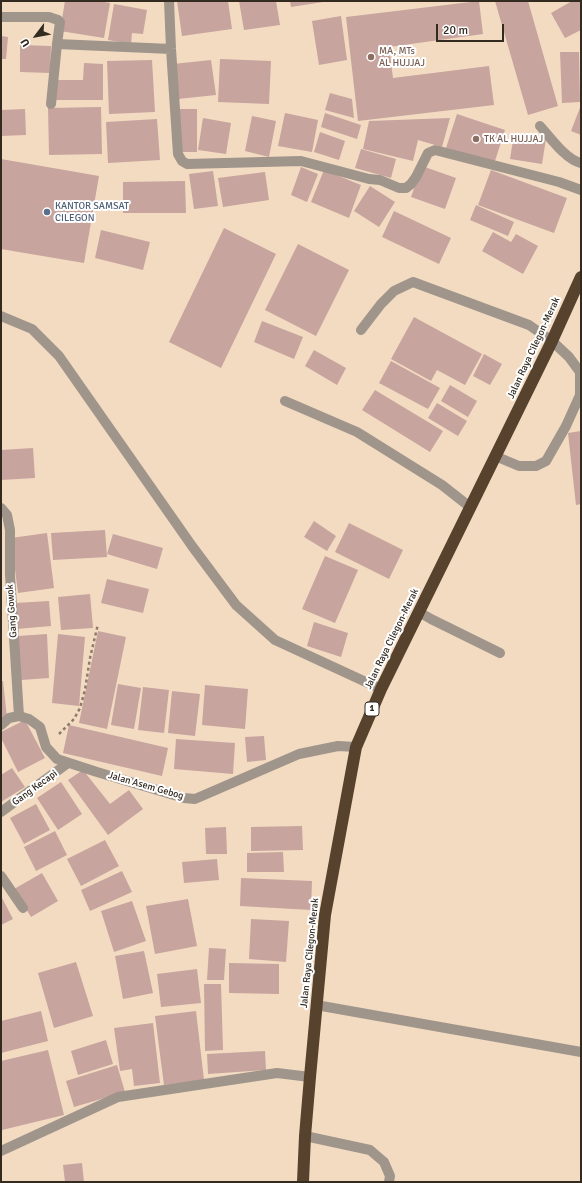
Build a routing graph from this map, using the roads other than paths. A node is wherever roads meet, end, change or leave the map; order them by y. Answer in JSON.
{"nodes":[{"id":1,"x":169,"y":1,"type":"edge"},
{"id":2,"x":1,"y":17,"type":"edge"},
{"id":3,"x":57,"y":44,"type":"junction"},
{"id":4,"x":171,"y":49,"type":"junction"},
{"id":5,"x":51,"y":104,"type":"dead end"},
{"id":6,"x":540,"y":126,"type":"dead end"},
{"id":7,"x":581,"y":163,"type":"edge"},
{"id":8,"x":581,"y":190,"type":"edge"},
{"id":9,"x":581,"y":277,"type":"edge"},
{"id":10,"x":1,"y":316,"type":"edge"},
{"id":11,"x":361,"y":330,"type":"dead end"},
{"id":12,"x":552,"y":341,"type":"junction"},
{"id":13,"x":285,"y":401,"type":"dead end"},
{"id":14,"x":495,"y":456,"type":"junction"},
{"id":15,"x":470,"y":507,"type":"junction"},
{"id":16,"x":1,"y":508,"type":"edge"},
{"id":17,"x":419,"y":612,"type":"junction"},
{"id":18,"x":500,"y":653,"type":"dead end"},
{"id":19,"x":381,"y":689,"type":"junction"},
{"id":20,"x":19,"y":716,"type":"junction"},
{"id":21,"x":1,"y":725,"type":"edge"},
{"id":22,"x":356,"y":747,"type":"junction"},
{"id":23,"x":68,"y":763,"type":"junction"},
{"id":24,"x":1,"y":812,"type":"edge"},
{"id":25,"x":1,"y":876,"type":"edge"},
{"id":26,"x":23,"y":908,"type":"dead end"},
{"id":27,"x":316,"y":1005,"type":"junction"},
{"id":28,"x":581,"y":1052,"type":"edge"},
{"id":29,"x":310,"y":1077,"type":"junction"},
{"id":30,"x":305,"y":1136,"type":"junction"},
{"id":31,"x":1,"y":1151,"type":"edge"},
{"id":32,"x":303,"y":1182,"type":"edge"},
{"id":33,"x":389,"y":1182,"type":"edge"}],
"edges":[{"from":1,"to":4,"type":"street"},
{"from":2,"to":3,"type":"street"},
{"from":3,"to":4,"type":"street"},
{"from":3,"to":5,"type":"street"},
{"from":4,"to":8,"type":"street"},
{"from":6,"to":7,"type":"street"},
{"from":9,"to":12,"type":"highway","name":"Jalan Raya Cilegon-Merak","number":"1"},
{"from":10,"to":19,"type":"street"},
{"from":11,"to":12,"type":"street"},
{"from":12,"to":14,"type":"highway","name":"Jalan Raya Cilegon-Merak","number":"1"},
{"from":12,"to":14,"type":"street"},
{"from":13,"to":15,"type":"street"},
{"from":14,"to":15,"type":"highway","name":"Jalan Raya Cilegon-Merak","number":"1"},
{"from":15,"to":17,"type":"highway","name":"Jalan Raya Cilegon-Merak","number":"1"},
{"from":16,"to":20,"type":"street","name":"Gang Gowok"},
{"from":17,"to":18,"type":"street"},
{"from":17,"to":19,"type":"highway","name":"Jalan Raya Cilegon-Merak","number":"1"},
{"from":19,"to":22,"type":"highway","name":"Jalan Raya Cilegon-Merak","number":"1"},
{"from":20,"to":21,"type":"street"},
{"from":20,"to":23,"type":"street","name":"Jalan Asem Gebog"},
{"from":22,"to":23,"type":"street","name":"Jalan Asem Gebog"},
{"from":22,"to":27,"type":"highway","name":"Jalan Raya Cilegon-Merak","number":"1"},
{"from":23,"to":24,"type":"street","name":"Gang Kecapi"},
{"from":25,"to":26,"type":"street"},
{"from":27,"to":28,"type":"street"},
{"from":27,"to":29,"type":"highway","name":"Jalan Raya Cilegon-Merak","number":"1"},
{"from":29,"to":30,"type":"highway","name":"Jalan Raya Cilegon-Merak","number":"1"},
{"from":29,"to":31,"type":"street"},
{"from":30,"to":32,"type":"highway","name":"Jalan Raya Cilegon-Merak","number":"1"},
{"from":30,"to":33,"type":"street"}]}
